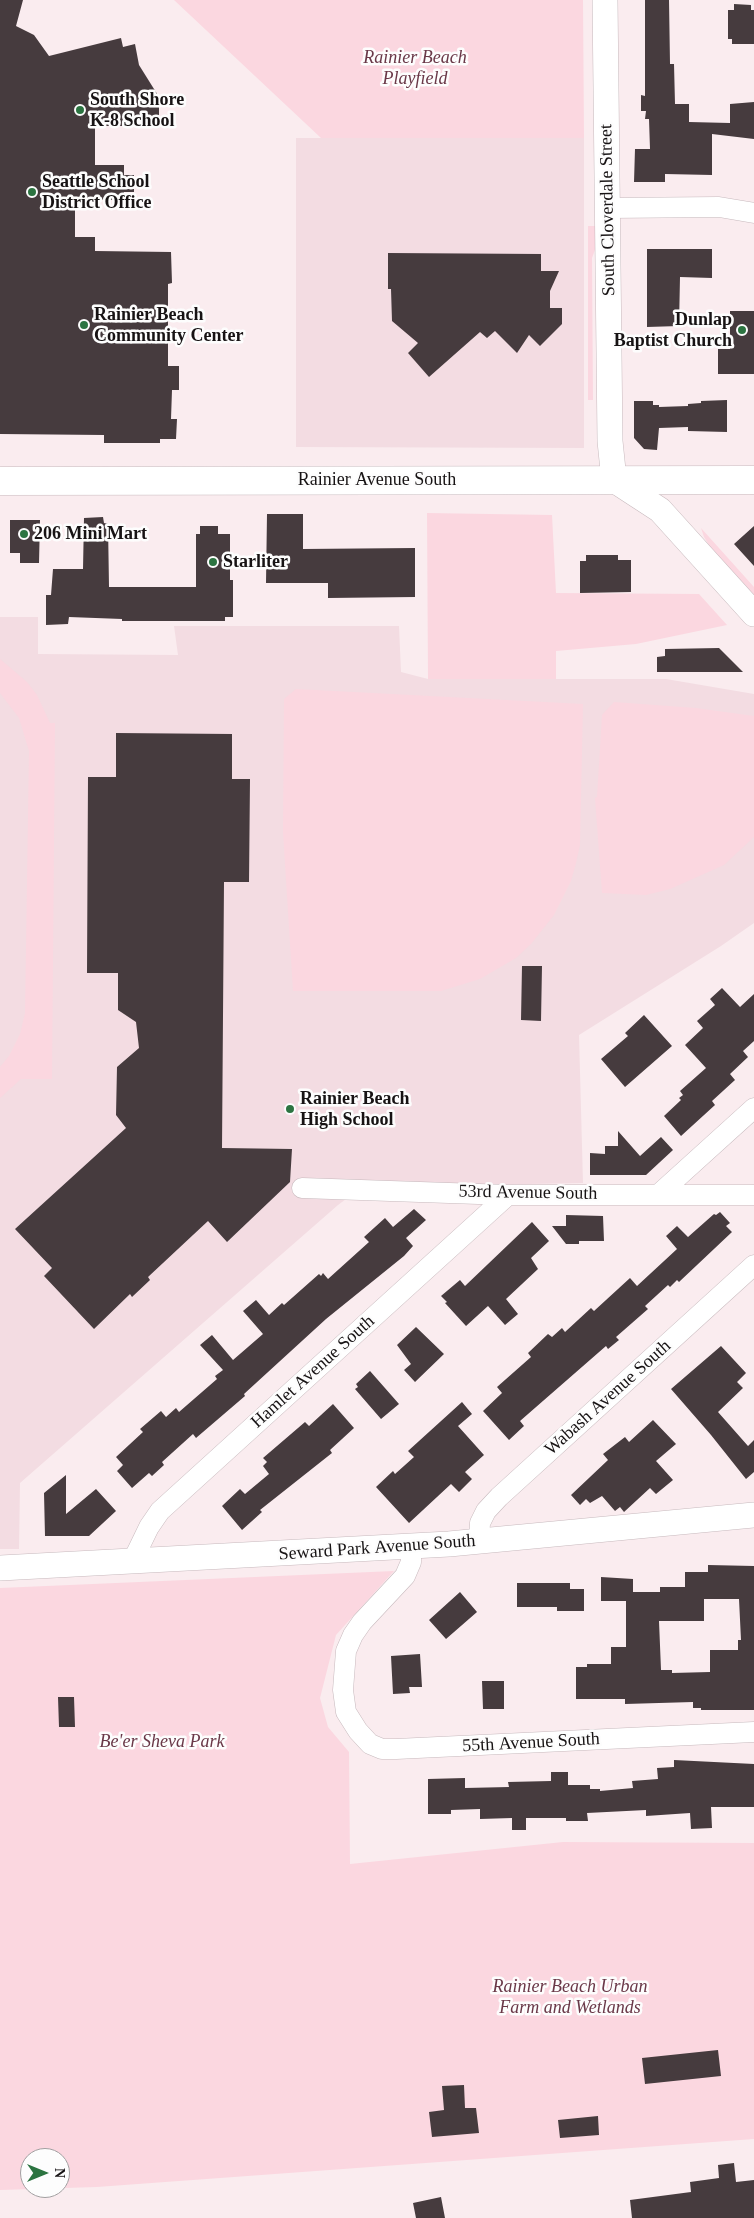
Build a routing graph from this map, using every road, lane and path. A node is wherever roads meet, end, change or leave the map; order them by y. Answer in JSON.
{"nodes":[{"id":1,"x":605,"y":0,"type":"edge"},
{"id":2,"x":608,"y":208,"type":"junction"},
{"id":3,"x":754,"y":213,"type":"edge"},
{"id":4,"x":614,"y":480,"type":"junction"},
{"id":5,"x":754,"y":480,"type":"edge"},
{"id":6,"x":0,"y":482,"type":"edge"},
{"id":7,"x":754,"y":614,"type":"edge"},
{"id":8,"x":754,"y":1108,"type":"edge"},
{"id":9,"x":302,"y":1188,"type":"dead end"},
{"id":10,"x":659,"y":1194,"type":"junction"},
{"id":11,"x":508,"y":1195,"type":"junction"},
{"id":12,"x":754,"y":1195,"type":"edge"},
{"id":13,"x":754,"y":1265,"type":"edge"},
{"id":14,"x":754,"y":1515,"type":"edge"},
{"id":15,"x":479,"y":1541,"type":"junction"},
{"id":16,"x":411,"y":1546,"type":"junction"},
{"id":17,"x":132,"y":1562,"type":"junction"},
{"id":18,"x":0,"y":1568,"type":"edge"},
{"id":19,"x":754,"y":1732,"type":"edge"}],
"edges":[{"from":1,"to":2,"type":"street","name":"South Cloverdale Street"},
{"from":2,"to":3,"type":"street"},
{"from":2,"to":4,"type":"street","name":"South Cloverdale Street"},
{"from":4,"to":5,"type":"main road","name":"Rainier Avenue South"},
{"from":4,"to":6,"type":"main road","name":"Rainier Avenue South"},
{"from":4,"to":7,"type":"street"},
{"from":8,"to":10,"type":"street"},
{"from":9,"to":11,"type":"street","name":"53rd Avenue South"},
{"from":10,"to":11,"type":"street","name":"53rd Avenue South"},
{"from":10,"to":12,"type":"street","name":"53rd Avenue South"},
{"from":11,"to":17,"type":"street","name":"Hamlet Avenue South"},
{"from":13,"to":15,"type":"street","name":"Wabash Avenue South"},
{"from":14,"to":15,"type":"street","name":"Seward Park Avenue South"},
{"from":15,"to":16,"type":"street","name":"Seward Park Avenue South"},
{"from":16,"to":17,"type":"street","name":"Seward Park Avenue South"},
{"from":16,"to":19,"type":"street","name":"55th Avenue South"},
{"from":17,"to":18,"type":"street","name":"Seward Park Avenue South"}]}
